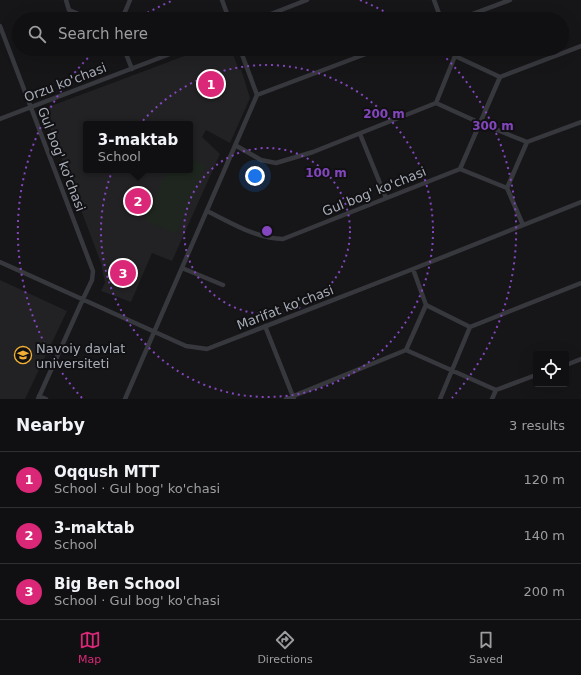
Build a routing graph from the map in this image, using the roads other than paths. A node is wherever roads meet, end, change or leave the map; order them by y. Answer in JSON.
{"nodes":[{"id":1,"x":66,"y":0,"type":"edge"},
{"id":2,"x":130,"y":0,"type":"edge"},
{"id":3,"x":222,"y":0,"type":"edge"},
{"id":4,"x":307,"y":0,"type":"edge"},
{"id":5,"x":434,"y":0,"type":"edge"},
{"id":6,"x":510,"y":0,"type":"edge"},
{"id":7,"x":74,"y":12,"type":"edge"},
{"id":8,"x":125,"y":12,"type":"edge"},
{"id":9,"x":226,"y":12,"type":"edge"},
{"id":10,"x":276,"y":12,"type":"edge"},
{"id":11,"x":438,"y":12,"type":"edge"},
{"id":12,"x":478,"y":12,"type":"edge"},
{"id":13,"x":0,"y":26,"type":"edge"},
{"id":14,"x":581,"y":46,"type":"edge"},
{"id":15,"x":569,"y":51,"type":"edge"},
{"id":16,"x":127,"y":56,"type":"edge"},
{"id":17,"x":165,"y":56,"type":"edge"},
{"id":18,"x":243,"y":56,"type":"edge"},
{"id":19,"x":360,"y":56,"type":"edge"},
{"id":20,"x":455,"y":56,"type":"joint"},
{"id":21,"x":555,"y":56,"type":"edge"},
{"id":22,"x":132,"y":69,"type":"junction"},
{"id":23,"x":500,"y":77,"type":"junction"},
{"id":24,"x":257,"y":95,"type":"junction"},
{"id":25,"x":436,"y":103,"type":"junction"},
{"id":26,"x":31,"y":107,"type":"junction"},
{"id":27,"x":0,"y":119,"type":"edge"},
{"id":28,"x":581,"y":122,"type":"edge"},
{"id":29,"x":480,"y":123,"type":"junction"},
{"id":30,"x":360,"y":134,"type":"junction"},
{"id":31,"x":526,"y":142,"type":"junction"},
{"id":32,"x":235,"y":145,"type":"junction"},
{"id":33,"x":460,"y":169,"type":"junction"},
{"id":34,"x":508,"y":188,"type":"junction"},
{"id":35,"x":386,"y":198,"type":"junction"},
{"id":36,"x":581,"y":202,"type":"edge"},
{"id":37,"x":207,"y":211,"type":"junction"},
{"id":38,"x":523,"y":225,"type":"junction"},
{"id":39,"x":0,"y":262,"type":"edge"},
{"id":40,"x":182,"y":268,"type":"junction"},
{"id":41,"x":413,"y":269,"type":"junction"},
{"id":42,"x":581,"y":283,"type":"edge"},
{"id":43,"x":223,"y":285,"type":"dead end"},
{"id":44,"x":83,"y":299,"type":"junction"},
{"id":45,"x":426,"y":305,"type":"junction"},
{"id":46,"x":265,"y":326,"type":"junction"},
{"id":47,"x":470,"y":327,"type":"junction"},
{"id":48,"x":154,"y":330,"type":"junction"},
{"id":49,"x":406,"y":350,"type":"junction"},
{"id":50,"x":581,"y":359,"type":"edge"},
{"id":51,"x":569,"y":363,"type":"edge"},
{"id":52,"x":451,"y":370,"type":"junction"},
{"id":53,"x":533,"y":376,"type":"edge"},
{"id":54,"x":496,"y":390,"type":"junction"},
{"id":55,"x":38,"y":398,"type":"edge"},
{"id":56,"x":293,"y":398,"type":"edge"},
{"id":57,"x":46,"y":399,"type":"edge"},
{"id":58,"x":126,"y":399,"type":"edge"},
{"id":59,"x":286,"y":399,"type":"edge"},
{"id":60,"x":440,"y":399,"type":"edge"},
{"id":61,"x":492,"y":399,"type":"edge"}],
"edges":[{"from":1,"to":7,"type":"street"},
{"from":2,"to":8,"type":"street"},
{"from":3,"to":9,"type":"street"},
{"from":4,"to":10,"type":"street"},
{"from":5,"to":11,"type":"street"},
{"from":6,"to":12,"type":"street"},
{"from":13,"to":26,"type":"street","name":"Gul bog' ko'chasi"},
{"from":14,"to":15,"type":"street"},
{"from":16,"to":22,"type":"street"},
{"from":17,"to":22,"type":"street","name":"Orzu ko'chasi"},
{"from":18,"to":24,"type":"street"},
{"from":19,"to":24,"type":"street"},
{"from":20,"to":23,"type":"street"},
{"from":20,"to":25,"type":"street"},
{"from":21,"to":23,"type":"street"},
{"from":22,"to":26,"type":"street","name":"Orzu ko'chasi"},
{"from":23,"to":29,"type":"street"},
{"from":24,"to":32,"type":"street"},
{"from":25,"to":29,"type":"street"},
{"from":25,"to":30,"type":"street"},
{"from":26,"to":27,"type":"street","name":"Orzu ko'chasi"},
{"from":26,"to":44,"type":"street","name":"Gul bog' ko'chasi"},
{"from":28,"to":31,"type":"street"},
{"from":29,"to":31,"type":"street"},
{"from":29,"to":33,"type":"street"},
{"from":30,"to":32,"type":"street"},
{"from":30,"to":35,"type":"street"},
{"from":31,"to":34,"type":"street"},
{"from":32,"to":37,"type":"street"},
{"from":33,"to":34,"type":"street"},
{"from":33,"to":35,"type":"street","name":"Gul bog' ko'chasi"},
{"from":34,"to":38,"type":"street"},
{"from":35,"to":37,"type":"street","name":"Gul bog' ko'chasi"},
{"from":36,"to":38,"type":"street","name":"Marifat ko'chasi"},
{"from":37,"to":40,"type":"street"},
{"from":38,"to":41,"type":"street","name":"Marifat ko'chasi"},
{"from":39,"to":44,"type":"street","name":"Marifat ko'chasi"},
{"from":40,"to":43,"type":"street"},
{"from":40,"to":48,"type":"street"},
{"from":41,"to":45,"type":"street"},
{"from":41,"to":46,"type":"street","name":"Marifat ko'chasi"},
{"from":42,"to":47,"type":"street"},
{"from":44,"to":48,"type":"street","name":"Marifat ko'chasi"},
{"from":44,"to":55,"type":"street","name":"Gul bog' ko'chasi"},
{"from":45,"to":47,"type":"street"},
{"from":45,"to":49,"type":"street"},
{"from":46,"to":48,"type":"street","name":"Marifat ko'chasi"},
{"from":46,"to":56,"type":"street"},
{"from":47,"to":52,"type":"street"},
{"from":48,"to":58,"type":"street"},
{"from":49,"to":52,"type":"street"},
{"from":49,"to":56,"type":"street"},
{"from":50,"to":51,"type":"street"},
{"from":52,"to":54,"type":"street"},
{"from":52,"to":60,"type":"street"},
{"from":53,"to":54,"type":"street"},
{"from":54,"to":61,"type":"street"},
{"from":55,"to":57,"type":"street"},
{"from":56,"to":59,"type":"street"}]}
